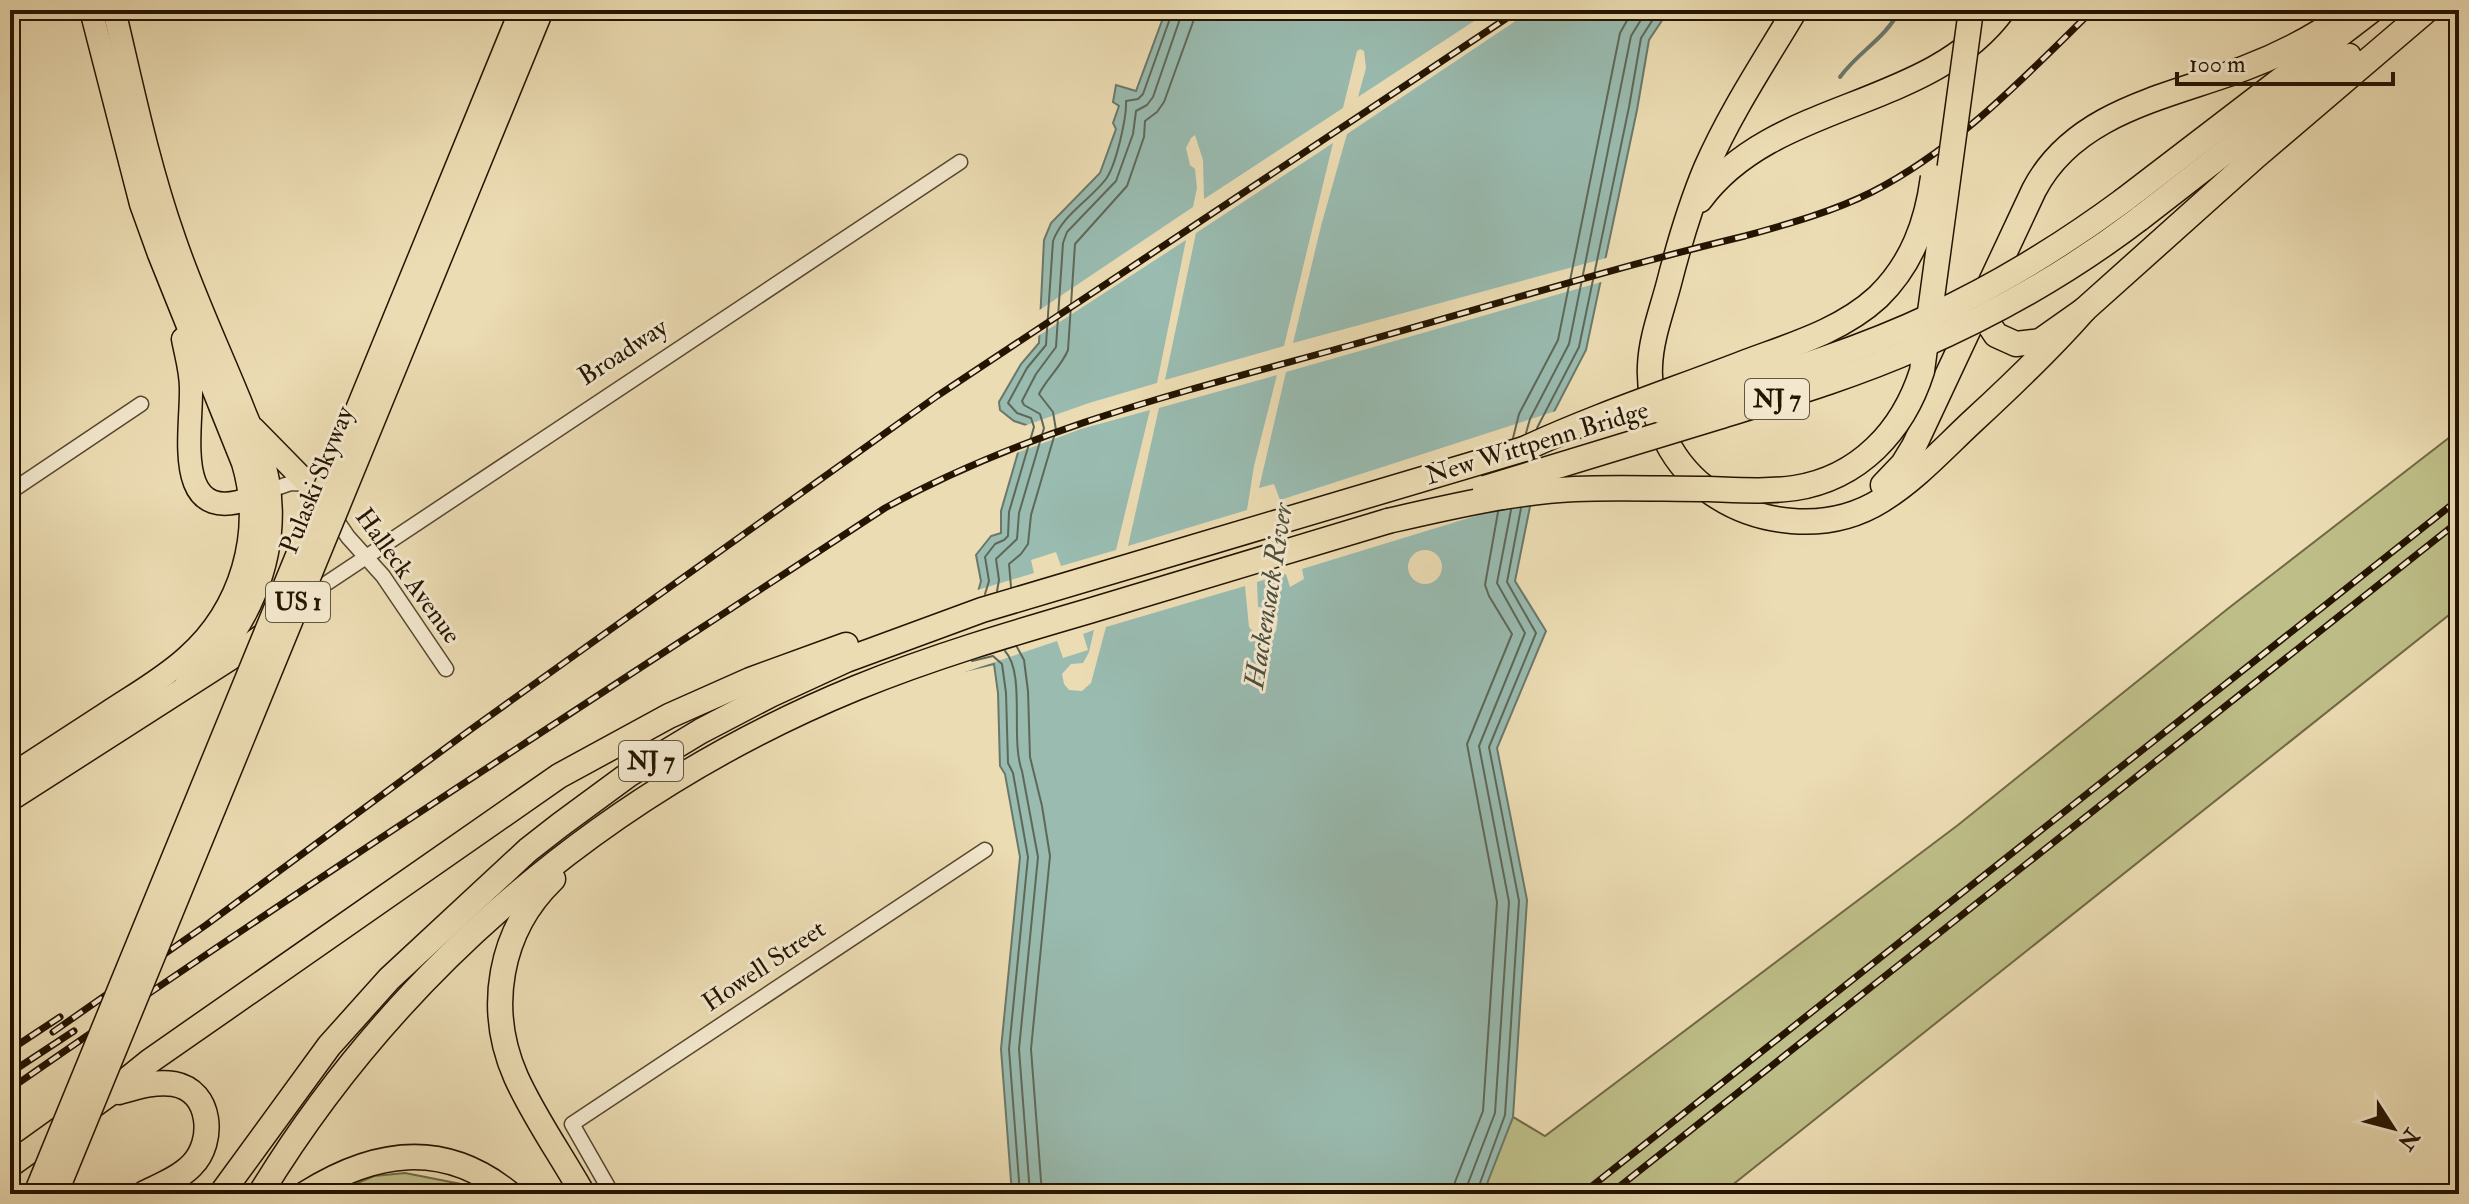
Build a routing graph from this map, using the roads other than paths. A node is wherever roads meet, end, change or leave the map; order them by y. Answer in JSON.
{"nodes":[{"id":1,"x":91,"y":10,"type":"edge"},
{"id":2,"x":114,"y":10,"type":"edge"},
{"id":3,"x":522,"y":10,"type":"edge"},
{"id":4,"x":541,"y":10,"type":"edge"},
{"id":5,"x":1795,"y":10,"type":"edge"},
{"id":6,"x":1955,"y":10,"type":"edge"},
{"id":7,"x":1971,"y":10,"type":"edge"},
{"id":8,"x":2003,"y":10,"type":"edge"},
{"id":9,"x":2352,"y":10,"type":"edge"},
{"id":10,"x":2372,"y":10,"type":"edge"},
{"id":11,"x":2409,"y":10,"type":"edge"},
{"id":12,"x":2427,"y":10,"type":"edge"},
{"id":13,"x":960,"y":162,"type":"dead end"},
{"id":14,"x":2132,"y":209,"type":"junction"},
{"id":15,"x":1687,"y":218,"type":"junction"},
{"id":16,"x":2002,"y":260,"type":"junction"},
{"id":17,"x":170,"y":283,"type":"junction"},
{"id":18,"x":2084,"y":310,"type":"junction"},
{"id":19,"x":141,"y":404,"type":"dead end"},
{"id":20,"x":248,"y":422,"type":"junction"},
{"id":21,"x":1524,"y":449,"type":"junction"},
{"id":22,"x":309,"y":485,"type":"junction"},
{"id":23,"x":10,"y":492,"type":"edge"},
{"id":24,"x":260,"y":494,"type":"junction"},
{"id":25,"x":1826,"y":519,"type":"junction"},
{"id":26,"x":1388,"y":521,"type":"junction"},
{"id":27,"x":268,"y":540,"type":"junction"},
{"id":28,"x":366,"y":556,"type":"junction"},
{"id":29,"x":318,"y":589,"type":"junction"},
{"id":30,"x":982,"y":610,"type":"junction"},
{"id":31,"x":446,"y":669,"type":"dead end"},
{"id":32,"x":186,"y":685,"type":"junction"},
{"id":33,"x":10,"y":776,"type":"edge"},
{"id":34,"x":10,"y":800,"type":"edge"},
{"id":35,"x":610,"y":825,"type":"junction"},
{"id":36,"x":985,"y":850,"type":"dead end"},
{"id":37,"x":109,"y":1094,"type":"junction"},
{"id":38,"x":10,"y":1165,"type":"edge"},
{"id":39,"x":243,"y":1191,"type":"edge"},
{"id":40,"x":36,"y":1194,"type":"edge"},
{"id":41,"x":55,"y":1194,"type":"edge"},
{"id":42,"x":143,"y":1194,"type":"edge"},
{"id":43,"x":305,"y":1194,"type":"edge"},
{"id":44,"x":510,"y":1194,"type":"edge"},
{"id":45,"x":583,"y":1194,"type":"edge"},
{"id":46,"x":612,"y":1194,"type":"edge"}],
"edges":[{"from":1,"to":17,"type":"highway"},
{"from":2,"to":20,"type":"highway"},
{"from":3,"to":40,"type":"highway","name":"Pulaski Skyway","number":"US 1","bridge":true},
{"from":4,"to":41,"type":"highway","name":"Pulaski Skyway","number":"US 1","bridge":true},
{"from":5,"to":15,"type":"highway"},
{"from":6,"to":21,"type":"highway","bridge":true},
{"from":7,"to":26,"type":"highway","bridge":true},
{"from":8,"to":15,"type":"highway"},
{"from":9,"to":16,"type":"highway"},
{"from":10,"to":14,"type":"highway","number":"NJ 7"},
{"from":11,"to":14,"type":"highway","number":"NJ 7"},
{"from":12,"to":18,"type":"highway"},
{"from":13,"to":28,"type":"street","name":"Broadway"},
{"from":14,"to":21,"type":"highway","name":"New Wittpenn Bridge","number":"NJ 7","bridge":true},
{"from":14,"to":26,"type":"highway","name":"New Wittpenn Bridge","number":"NJ 7","bridge":true},
{"from":15,"to":25,"type":"highway"},
{"from":16,"to":18,"type":"highway"},
{"from":16,"to":25,"type":"highway"},
{"from":17,"to":24,"type":"highway"},
{"from":17,"to":24,"type":"highway"},
{"from":18,"to":25,"type":"highway"},
{"from":19,"to":23,"type":"street"},
{"from":20,"to":22,"type":"highway"},
{"from":20,"to":24,"type":"highway"},
{"from":21,"to":30,"type":"highway","name":"New Wittpenn Bridge","number":"NJ 7"},
{"from":22,"to":24,"type":"street"},
{"from":22,"to":28,"type":"street","name":"Halleck Avenue"},
{"from":24,"to":27,"type":"highway"},
{"from":24,"to":33,"type":"highway"},
{"from":26,"to":35,"type":"highway","name":"New Wittpenn Bridge","number":"NJ 7"},
{"from":27,"to":29,"type":"highway"},
{"from":27,"to":32,"type":"highway"},
{"from":28,"to":29,"type":"street","name":"Broadway"},
{"from":28,"to":31,"type":"street","name":"Halleck Avenue"},
{"from":29,"to":32,"type":"highway"},
{"from":30,"to":37,"type":"highway"},
{"from":30,"to":39,"type":"highway","name":"New Wittpenn Bridge","number":"NJ 7"},
{"from":32,"to":34,"type":"highway"},
{"from":35,"to":39,"type":"highway","number":"NJ 7"},
{"from":35,"to":45,"type":"highway"},
{"from":36,"to":46,"type":"street","name":"Howell Street"},
{"from":37,"to":38,"type":"highway"},
{"from":37,"to":42,"type":"highway"},
{"from":43,"to":44,"type":"highway"}]}
